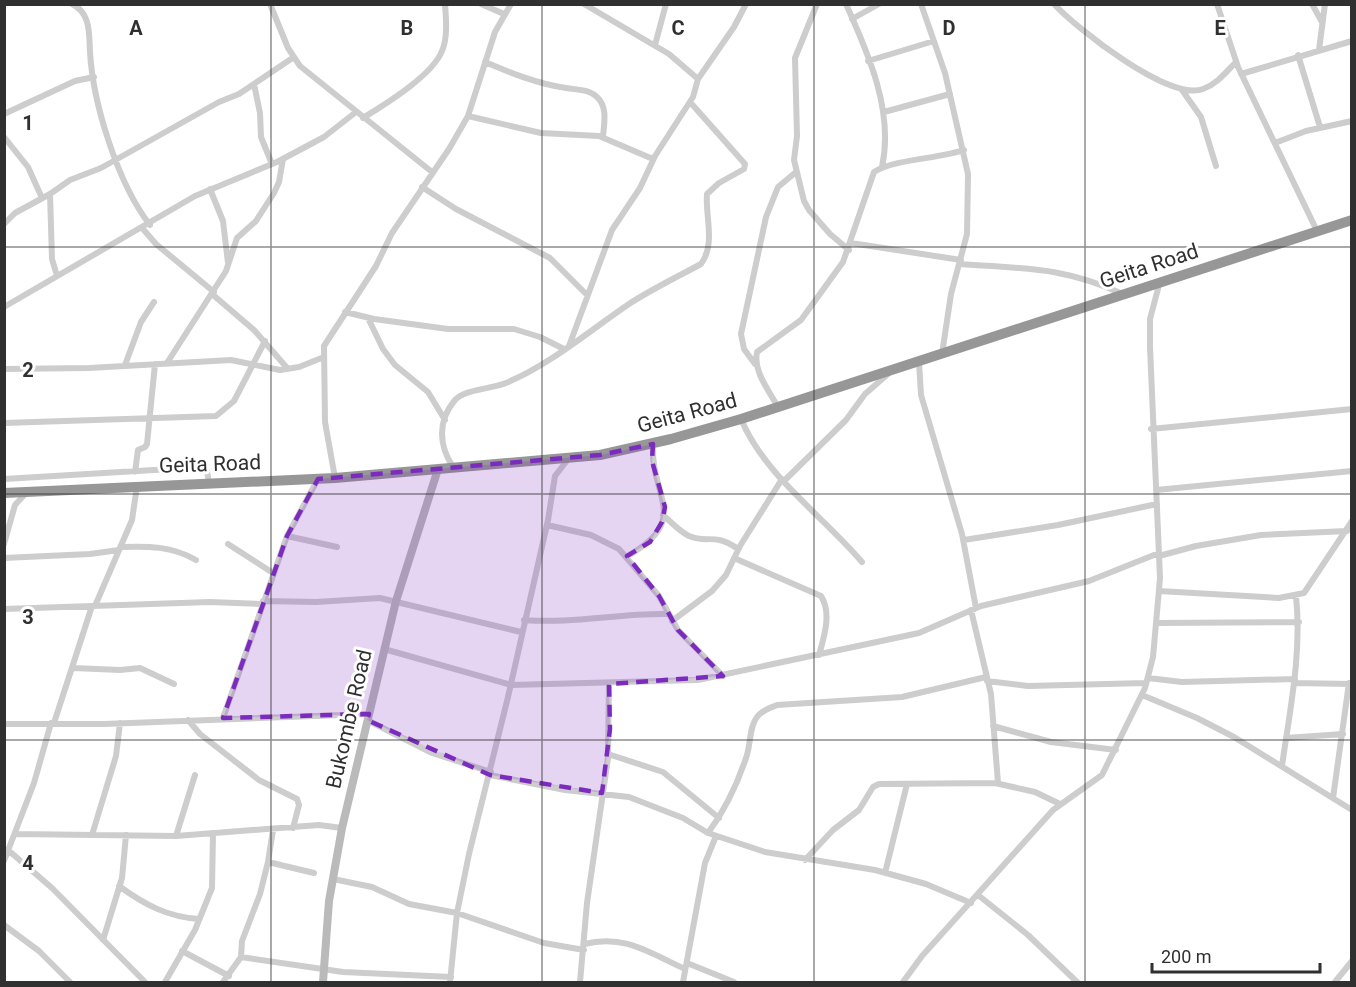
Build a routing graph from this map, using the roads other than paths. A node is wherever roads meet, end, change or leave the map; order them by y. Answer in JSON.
{"nodes":[{"id":1,"x":72,"y":4,"type":"edge"},
{"id":2,"x":270,"y":4,"type":"edge"},
{"id":3,"x":445,"y":4,"type":"edge"},
{"id":4,"x":481,"y":4,"type":"edge"},
{"id":5,"x":510,"y":4,"type":"edge"},
{"id":6,"x":584,"y":4,"type":"edge"},
{"id":7,"x":666,"y":4,"type":"edge"},
{"id":8,"x":746,"y":4,"type":"edge"},
{"id":9,"x":817,"y":4,"type":"edge"},
{"id":10,"x":846,"y":4,"type":"edge"},
{"id":11,"x":879,"y":4,"type":"edge"},
{"id":12,"x":921,"y":4,"type":"edge"},
{"id":13,"x":1054,"y":4,"type":"edge"},
{"id":14,"x":1217,"y":4,"type":"edge"},
{"id":15,"x":1312,"y":4,"type":"edge"},
{"id":16,"x":1325,"y":4,"type":"edge"},
{"id":17,"x":504,"y":15,"type":"junction"},
{"id":18,"x":852,"y":19,"type":"junction"},
{"id":19,"x":1322,"y":23,"type":"junction"},
{"id":20,"x":934,"y":41,"type":"junction"},
{"id":21,"x":1352,"y":41,"type":"edge"},
{"id":22,"x":655,"y":45,"type":"junction"},
{"id":23,"x":1319,"y":50,"type":"junction"},
{"id":24,"x":1298,"y":55,"type":"junction"},
{"id":25,"x":294,"y":57,"type":"junction"},
{"id":26,"x":868,"y":61,"type":"junction"},
{"id":27,"x":485,"y":62,"type":"junction"},
{"id":28,"x":1236,"y":62,"type":"junction"},
{"id":29,"x":1241,"y":74,"type":"junction"},
{"id":30,"x":94,"y":77,"type":"junction"},
{"id":31,"x":698,"y":79,"type":"junction"},
{"id":32,"x":254,"y":84,"type":"junction"},
{"id":33,"x":1181,"y":89,"type":"junction"},
{"id":34,"x":950,"y":94,"type":"junction"},
{"id":35,"x":690,"y":102,"type":"junction"},
{"id":36,"x":356,"y":112,"type":"junction"},
{"id":37,"x":884,"y":112,"type":"junction"},
{"id":38,"x":4,"y":114,"type":"edge"},
{"id":39,"x":468,"y":116,"type":"junction"},
{"id":40,"x":363,"y":118,"type":"junction"},
{"id":41,"x":1352,"y":121,"type":"edge"},
{"id":42,"x":1320,"y":127,"type":"junction"},
{"id":43,"x":4,"y":137,"type":"edge"},
{"id":44,"x":603,"y":137,"type":"junction"},
{"id":45,"x":1275,"y":143,"type":"junction"},
{"id":46,"x":964,"y":150,"type":"junction"},
{"id":47,"x":116,"y":159,"type":"junction"},
{"id":48,"x":283,"y":159,"type":"junction"},
{"id":49,"x":653,"y":159,"type":"junction"},
{"id":50,"x":272,"y":164,"type":"junction"},
{"id":51,"x":1216,"y":166,"type":"dead end"},
{"id":52,"x":882,"y":167,"type":"junction"},
{"id":53,"x":432,"y":172,"type":"junction"},
{"id":54,"x":796,"y":172,"type":"junction"},
{"id":55,"x":422,"y":187,"type":"junction"},
{"id":56,"x":210,"y":189,"type":"junction"},
{"id":57,"x":50,"y":194,"type":"junction"},
{"id":58,"x":42,"y":198,"type":"junction"},
{"id":59,"x":1352,"y":220,"type":"edge"},
{"id":60,"x":4,"y":224,"type":"edge"},
{"id":61,"x":150,"y":225,"type":"junction"},
{"id":62,"x":143,"y":229,"type":"junction"},
{"id":63,"x":1317,"y":231,"type":"junction"},
{"id":64,"x":850,"y":246,"type":"junction"},
{"id":65,"x":960,"y":262,"type":"junction"},
{"id":66,"x":228,"y":266,"type":"junction"},
{"id":67,"x":57,"y":276,"type":"junction"},
{"id":68,"x":1159,"y":285,"type":"junction"},
{"id":69,"x":213,"y":293,"type":"junction"},
{"id":70,"x":587,"y":295,"type":"junction"},
{"id":71,"x":1125,"y":295,"type":"junction"},
{"id":72,"x":154,"y":302,"type":"dead end"},
{"id":73,"x":4,"y":307,"type":"edge"},
{"id":74,"x":345,"y":312,"type":"junction"},
{"id":75,"x":368,"y":318,"type":"junction"},
{"id":76,"x":265,"y":341,"type":"junction"},
{"id":77,"x":567,"y":348,"type":"junction"},
{"id":78,"x":942,"y":355,"type":"junction"},
{"id":79,"x":324,"y":357,"type":"junction"},
{"id":80,"x":919,"y":362,"type":"junction"},
{"id":81,"x":167,"y":363,"type":"junction"},
{"id":82,"x":125,"y":364,"type":"junction"},
{"id":83,"x":155,"y":364,"type":"junction"},
{"id":84,"x":255,"y":365,"type":"junction"},
{"id":85,"x":757,"y":366,"type":"junction"},
{"id":86,"x":4,"y":369,"type":"edge"},
{"id":87,"x":288,"y":369,"type":"junction"},
{"id":88,"x":890,"y":371,"type":"junction"},
{"id":89,"x":778,"y":407,"type":"junction"},
{"id":90,"x":1352,"y":409,"type":"edge"},
{"id":91,"x":151,"y":418,"type":"junction"},
{"id":92,"x":741,"y":419,"type":"junction"},
{"id":93,"x":445,"y":420,"type":"junction"},
{"id":94,"x":4,"y":423,"type":"edge"},
{"id":95,"x":1151,"y":429,"type":"junction"},
{"id":96,"x":653,"y":444,"type":"junction"},
{"id":97,"x":569,"y":458,"type":"junction"},
{"id":98,"x":453,"y":468,"type":"junction"},
{"id":99,"x":438,"y":469,"type":"junction"},
{"id":100,"x":1352,"y":471,"type":"edge"},
{"id":101,"x":135,"y":472,"type":"junction"},
{"id":102,"x":335,"y":478,"type":"junction"},
{"id":103,"x":4,"y":479,"type":"edge"},
{"id":104,"x":318,"y":479,"type":"junction"},
{"id":105,"x":783,"y":480,"type":"junction"},
{"id":106,"x":209,"y":483,"type":"junction"},
{"id":107,"x":136,"y":486,"type":"junction"},
{"id":108,"x":1156,"y":489,"type":"junction"},
{"id":109,"x":27,"y":492,"type":"junction"},
{"id":110,"x":4,"y":493,"type":"edge"},
{"id":111,"x":1157,"y":504,"type":"junction"},
{"id":112,"x":663,"y":515,"type":"junction"},
{"id":113,"x":1352,"y":521,"type":"edge"},
{"id":114,"x":547,"y":525,"type":"junction"},
{"id":115,"x":1345,"y":534,"type":"junction"},
{"id":116,"x":286,"y":536,"type":"junction"},
{"id":117,"x":1352,"y":538,"type":"edge"},
{"id":118,"x":964,"y":540,"type":"junction"},
{"id":119,"x":4,"y":544,"type":"edge"},
{"id":120,"x":228,"y":544,"type":"dead end"},
{"id":121,"x":337,"y":547,"type":"dead end"},
{"id":122,"x":120,"y":549,"type":"junction"},
{"id":123,"x":738,"y":549,"type":"junction"},
{"id":124,"x":1159,"y":555,"type":"junction"},
{"id":125,"x":626,"y":556,"type":"junction"},
{"id":126,"x":4,"y":558,"type":"edge"},
{"id":127,"x":734,"y":558,"type":"junction"},
{"id":128,"x":196,"y":560,"type":"dead end"},
{"id":129,"x":862,"y":562,"type":"dead end"},
{"id":130,"x":273,"y":573,"type":"junction"},
{"id":131,"x":1159,"y":591,"type":"junction"},
{"id":132,"x":1296,"y":596,"type":"junction"},
{"id":133,"x":396,"y":601,"type":"junction"},
{"id":134,"x":263,"y":603,"type":"junction"},
{"id":135,"x":94,"y":606,"type":"junction"},
{"id":136,"x":4,"y":609,"type":"edge"},
{"id":137,"x":973,"y":609,"type":"junction"},
{"id":138,"x":668,"y":614,"type":"junction"},
{"id":139,"x":524,"y":620,"type":"junction"},
{"id":140,"x":672,"y":621,"type":"junction"},
{"id":141,"x":1299,"y":622,"type":"junction"},
{"id":142,"x":1157,"y":623,"type":"junction"},
{"id":143,"x":521,"y":632,"type":"junction"},
{"id":144,"x":384,"y":649,"type":"junction"},
{"id":145,"x":819,"y":655,"type":"junction"},
{"id":146,"x":73,"y":668,"type":"junction"},
{"id":147,"x":723,"y":676,"type":"junction"},
{"id":148,"x":987,"y":679,"type":"junction"},
{"id":149,"x":1147,"y":680,"type":"junction"},
{"id":150,"x":1294,"y":681,"type":"junction"},
{"id":151,"x":1350,"y":683,"type":"edge"},
{"id":152,"x":174,"y":684,"type":"dead end"},
{"id":153,"x":609,"y":684,"type":"junction"},
{"id":154,"x":511,"y":685,"type":"junction"},
{"id":155,"x":1142,"y":695,"type":"junction"},
{"id":156,"x":368,"y":717,"type":"junction"},
{"id":157,"x":223,"y":718,"type":"junction"},
{"id":158,"x":188,"y":720,"type":"junction"},
{"id":159,"x":53,"y":723,"type":"junction"},
{"id":160,"x":120,"y":723,"type":"junction"},
{"id":161,"x":4,"y":724,"type":"edge"},
{"id":162,"x":993,"y":726,"type":"junction"},
{"id":163,"x":1343,"y":734,"type":"junction"},
{"id":164,"x":1286,"y":738,"type":"junction"},
{"id":165,"x":1116,"y":750,"type":"junction"},
{"id":166,"x":608,"y":754,"type":"junction"},
{"id":167,"x":1282,"y":766,"type":"junction"},
{"id":168,"x":490,"y":773,"type":"junction"},
{"id":169,"x":195,"y":775,"type":"dead end"},
{"id":170,"x":998,"y":783,"type":"junction"},
{"id":171,"x":907,"y":784,"type":"junction"},
{"id":172,"x":602,"y":793,"type":"junction"},
{"id":173,"x":1333,"y":798,"type":"junction"},
{"id":174,"x":1059,"y":804,"type":"junction"},
{"id":175,"x":1352,"y":810,"type":"edge"},
{"id":176,"x":719,"y":818,"type":"junction"},
{"id":177,"x":293,"y":828,"type":"junction"},
{"id":178,"x":342,"y":828,"type":"junction"},
{"id":179,"x":273,"y":830,"type":"junction"},
{"id":180,"x":213,"y":833,"type":"junction"},
{"id":181,"x":708,"y":833,"type":"junction"},
{"id":182,"x":15,"y":834,"type":"junction"},
{"id":183,"x":92,"y":835,"type":"junction"},
{"id":184,"x":126,"y":835,"type":"junction"},
{"id":185,"x":176,"y":836,"type":"junction"},
{"id":186,"x":716,"y":836,"type":"junction"},
{"id":187,"x":8,"y":850,"type":"junction"},
{"id":188,"x":805,"y":860,"type":"junction"},
{"id":189,"x":4,"y":861,"type":"edge"},
{"id":190,"x":268,"y":862,"type":"junction"},
{"id":191,"x":314,"y":873,"type":"dead end"},
{"id":192,"x":885,"y":873,"type":"junction"},
{"id":193,"x":333,"y":879,"type":"junction"},
{"id":194,"x":120,"y":886,"type":"junction"},
{"id":195,"x":978,"y":895,"type":"junction"},
{"id":196,"x":971,"y":903,"type":"junction"},
{"id":197,"x":457,"y":913,"type":"junction"},
{"id":198,"x":200,"y":919,"type":"junction"},
{"id":199,"x":4,"y":925,"type":"edge"},
{"id":200,"x":103,"y":940,"type":"junction"},
{"id":201,"x":584,"y":947,"type":"junction"},
{"id":202,"x":182,"y":951,"type":"junction"},
{"id":203,"x":241,"y":957,"type":"junction"},
{"id":204,"x":1352,"y":961,"type":"edge"},
{"id":205,"x":686,"y":966,"type":"junction"},
{"id":206,"x":324,"y":970,"type":"junction"},
{"id":207,"x":229,"y":976,"type":"junction"},
{"id":208,"x":451,"y":980,"type":"edge"},
{"id":209,"x":70,"y":982,"type":"edge"},
{"id":210,"x":145,"y":982,"type":"edge"},
{"id":211,"x":165,"y":982,"type":"edge"},
{"id":212,"x":224,"y":982,"type":"edge"},
{"id":213,"x":323,"y":982,"type":"edge"},
{"id":214,"x":580,"y":982,"type":"edge"},
{"id":215,"x":683,"y":982,"type":"edge"},
{"id":216,"x":734,"y":982,"type":"edge"},
{"id":217,"x":903,"y":982,"type":"edge"},
{"id":218,"x":1077,"y":982,"type":"edge"},
{"id":219,"x":1335,"y":982,"type":"edge"}],
"edges":[{"from":1,"to":30,"type":"street"},
{"from":2,"to":25,"type":"street"},
{"from":3,"to":40,"type":"street"},
{"from":4,"to":17,"type":"street"},
{"from":5,"to":17,"type":"street"},
{"from":6,"to":22,"type":"street"},
{"from":7,"to":22,"type":"street"},
{"from":8,"to":31,"type":"street"},
{"from":9,"to":54,"type":"street"},
{"from":10,"to":18,"type":"street"},
{"from":11,"to":18,"type":"street"},
{"from":12,"to":20,"type":"street"},
{"from":13,"to":33,"type":"street"},
{"from":14,"to":28,"type":"street"},
{"from":15,"to":19,"type":"street"},
{"from":16,"to":19,"type":"street"},
{"from":17,"to":27,"type":"street"},
{"from":18,"to":26,"type":"street"},
{"from":19,"to":23,"type":"street"},
{"from":20,"to":26,"type":"street"},
{"from":20,"to":34,"type":"street"},
{"from":21,"to":23,"type":"street"},
{"from":22,"to":31,"type":"street"},
{"from":23,"to":24,"type":"street"},
{"from":24,"to":29,"type":"street"},
{"from":24,"to":42,"type":"street"},
{"from":25,"to":32,"type":"street"},
{"from":25,"to":36,"type":"street"},
{"from":26,"to":37,"type":"street"},
{"from":27,"to":39,"type":"street"},
{"from":27,"to":44,"type":"street"},
{"from":28,"to":29,"type":"street"},
{"from":28,"to":33,"type":"street"},
{"from":29,"to":45,"type":"street"},
{"from":30,"to":38,"type":"street"},
{"from":30,"to":47,"type":"street"},
{"from":31,"to":35,"type":"street"},
{"from":32,"to":47,"type":"street"},
{"from":32,"to":50,"type":"street"},
{"from":33,"to":51,"type":"street"},
{"from":34,"to":37,"type":"street"},
{"from":34,"to":46,"type":"street"},
{"from":35,"to":49,"type":"street"},
{"from":35,"to":77,"type":"street"},
{"from":36,"to":40,"type":"street"},
{"from":36,"to":48,"type":"street"},
{"from":37,"to":52,"type":"street"},
{"from":39,"to":44,"type":"street"},
{"from":39,"to":53,"type":"street"},
{"from":40,"to":53,"type":"street"},
{"from":41,"to":42,"type":"street"},
{"from":42,"to":45,"type":"street"},
{"from":43,"to":58,"type":"street"},
{"from":44,"to":49,"type":"street"},
{"from":45,"to":63,"type":"street"},
{"from":46,"to":52,"type":"street"},
{"from":46,"to":65,"type":"street"},
{"from":47,"to":57,"type":"street"},
{"from":47,"to":61,"type":"street"},
{"from":48,"to":50,"type":"street"},
{"from":48,"to":66,"type":"street"},
{"from":49,"to":70,"type":"street"},
{"from":50,"to":56,"type":"street"},
{"from":52,"to":64,"type":"street"},
{"from":53,"to":55,"type":"street"},
{"from":54,"to":64,"type":"street"},
{"from":54,"to":85,"type":"street"},
{"from":55,"to":70,"type":"street"},
{"from":55,"to":74,"type":"street"},
{"from":56,"to":61,"type":"street"},
{"from":56,"to":66,"type":"street"},
{"from":57,"to":58,"type":"street"},
{"from":57,"to":67,"type":"street"},
{"from":58,"to":60,"type":"street"},
{"from":59,"to":63,"type":"highway","name":"Geita Road"},
{"from":61,"to":62,"type":"street"},
{"from":62,"to":67,"type":"street"},
{"from":62,"to":69,"type":"street"},
{"from":63,"to":68,"type":"highway","name":"Geita Road"},
{"from":64,"to":65,"type":"street"},
{"from":64,"to":85,"type":"street"},
{"from":65,"to":71,"type":"street"},
{"from":65,"to":78,"type":"street"},
{"from":66,"to":69,"type":"street"},
{"from":67,"to":73,"type":"street"},
{"from":68,"to":71,"type":"highway","name":"Geita Road"},
{"from":68,"to":95,"type":"street"},
{"from":69,"to":76,"type":"street"},
{"from":69,"to":81,"type":"street"},
{"from":70,"to":77,"type":"street"},
{"from":71,"to":78,"type":"highway","name":"Geita Road"},
{"from":72,"to":82,"type":"street"},
{"from":74,"to":75,"type":"street"},
{"from":74,"to":79,"type":"street"},
{"from":75,"to":77,"type":"street"},
{"from":75,"to":93,"type":"street"},
{"from":76,"to":84,"type":"street"},
{"from":76,"to":87,"type":"street"},
{"from":77,"to":93,"type":"street"},
{"from":78,"to":80,"type":"highway","name":"Geita Road"},
{"from":79,"to":87,"type":"street"},
{"from":79,"to":102,"type":"street"},
{"from":80,"to":88,"type":"highway","name":"Geita Road"},
{"from":80,"to":118,"type":"street"},
{"from":81,"to":83,"type":"street"},
{"from":81,"to":84,"type":"street"},
{"from":82,"to":83,"type":"street"},
{"from":82,"to":86,"type":"street"},
{"from":83,"to":91,"type":"street"},
{"from":84,"to":87,"type":"street"},
{"from":84,"to":91,"type":"street"},
{"from":85,"to":89,"type":"street"},
{"from":88,"to":89,"type":"highway","name":"Geita Road"},
{"from":88,"to":105,"type":"street"},
{"from":89,"to":92,"type":"highway","name":"Geita Road"},
{"from":90,"to":95,"type":"street"},
{"from":91,"to":94,"type":"street"},
{"from":91,"to":101,"type":"street"},
{"from":92,"to":96,"type":"highway","name":"Geita Road"},
{"from":92,"to":105,"type":"street"},
{"from":93,"to":98,"type":"street"},
{"from":95,"to":108,"type":"street"},
{"from":96,"to":97,"type":"highway","name":"Geita Road"},
{"from":96,"to":112,"type":"street"},
{"from":97,"to":98,"type":"highway","name":"Geita Road"},
{"from":97,"to":114,"type":"street"},
{"from":98,"to":99,"type":"highway","name":"Geita Road"},
{"from":99,"to":102,"type":"highway","name":"Geita Road"},
{"from":99,"to":133,"type":"main road","name":"Bukombe Road"},
{"from":100,"to":108,"type":"street"},
{"from":101,"to":103,"type":"street"},
{"from":101,"to":106,"type":"street"},
{"from":102,"to":104,"type":"highway","name":"Geita Road"},
{"from":104,"to":106,"type":"highway","name":"Geita Road"},
{"from":104,"to":116,"type":"street"},
{"from":105,"to":123,"type":"street"},
{"from":105,"to":129,"type":"street"},
{"from":106,"to":107,"type":"highway","name":"Geita Road"},
{"from":107,"to":109,"type":"highway","name":"Geita Road"},
{"from":107,"to":122,"type":"street"},
{"from":108,"to":111,"type":"street"},
{"from":109,"to":110,"type":"highway","name":"Geita Road"},
{"from":109,"to":119,"type":"street"},
{"from":111,"to":118,"type":"street"},
{"from":111,"to":124,"type":"street"},
{"from":112,"to":123,"type":"street"},
{"from":112,"to":125,"type":"street"},
{"from":113,"to":115,"type":"street"},
{"from":114,"to":125,"type":"street"},
{"from":114,"to":139,"type":"street"},
{"from":115,"to":117,"type":"street"},
{"from":115,"to":124,"type":"street"},
{"from":115,"to":132,"type":"street"},
{"from":116,"to":121,"type":"street"},
{"from":116,"to":130,"type":"street"},
{"from":118,"to":137,"type":"street"},
{"from":120,"to":130,"type":"street"},
{"from":122,"to":126,"type":"street"},
{"from":122,"to":128,"type":"street"},
{"from":122,"to":135,"type":"street"},
{"from":123,"to":127,"type":"street"},
{"from":124,"to":131,"type":"street"},
{"from":124,"to":137,"type":"street"},
{"from":125,"to":138,"type":"street"},
{"from":127,"to":140,"type":"street"},
{"from":127,"to":145,"type":"street"},
{"from":130,"to":134,"type":"street"},
{"from":131,"to":132,"type":"street"},
{"from":131,"to":142,"type":"street"},
{"from":132,"to":141,"type":"street"},
{"from":133,"to":134,"type":"street"},
{"from":133,"to":143,"type":"street"},
{"from":133,"to":144,"type":"main road","name":"Bukombe Road"},
{"from":134,"to":135,"type":"street"},
{"from":134,"to":157,"type":"street"},
{"from":135,"to":136,"type":"street"},
{"from":135,"to":146,"type":"street"},
{"from":137,"to":145,"type":"street"},
{"from":137,"to":148,"type":"street"},
{"from":138,"to":139,"type":"street"},
{"from":138,"to":140,"type":"street"},
{"from":139,"to":143,"type":"street"},
{"from":140,"to":147,"type":"street"},
{"from":141,"to":142,"type":"street"},
{"from":141,"to":150,"type":"street"},
{"from":142,"to":149,"type":"street"},
{"from":143,"to":154,"type":"street"},
{"from":144,"to":154,"type":"street"},
{"from":144,"to":156,"type":"main road","name":"Bukombe Road"},
{"from":145,"to":147,"type":"street"},
{"from":146,"to":152,"type":"street"},
{"from":146,"to":159,"type":"street"},
{"from":147,"to":153,"type":"street"},
{"from":148,"to":149,"type":"street"},
{"from":148,"to":162,"type":"street"},
{"from":148,"to":176,"type":"street"},
{"from":149,"to":150,"type":"street"},
{"from":149,"to":155,"type":"street"},
{"from":150,"to":151,"type":"street"},
{"from":150,"to":164,"type":"street"},
{"from":151,"to":163,"type":"street"},
{"from":153,"to":154,"type":"street"},
{"from":153,"to":166,"type":"street"},
{"from":154,"to":168,"type":"street"},
{"from":155,"to":165,"type":"street"},
{"from":155,"to":167,"type":"street"},
{"from":156,"to":157,"type":"street"},
{"from":156,"to":168,"type":"street"},
{"from":156,"to":178,"type":"main road","name":"Bukombe Road"},
{"from":157,"to":158,"type":"street"},
{"from":158,"to":160,"type":"street"},
{"from":158,"to":177,"type":"street"},
{"from":159,"to":160,"type":"street"},
{"from":159,"to":161,"type":"street"},
{"from":159,"to":182,"type":"street"},
{"from":160,"to":183,"type":"street"},
{"from":162,"to":165,"type":"street"},
{"from":162,"to":170,"type":"street"},
{"from":163,"to":164,"type":"street"},
{"from":163,"to":173,"type":"street"},
{"from":164,"to":167,"type":"street"},
{"from":165,"to":174,"type":"street"},
{"from":166,"to":172,"type":"street"},
{"from":166,"to":176,"type":"street"},
{"from":167,"to":173,"type":"street"},
{"from":168,"to":172,"type":"street"},
{"from":168,"to":197,"type":"street"},
{"from":169,"to":185,"type":"street"},
{"from":170,"to":171,"type":"street"},
{"from":170,"to":174,"type":"street"},
{"from":171,"to":188,"type":"street"},
{"from":171,"to":192,"type":"street"},
{"from":172,"to":181,"type":"street"},
{"from":172,"to":201,"type":"street"},
{"from":173,"to":175,"type":"street"},
{"from":174,"to":195,"type":"street"},
{"from":176,"to":181,"type":"street"},
{"from":177,"to":178,"type":"street"},
{"from":177,"to":179,"type":"street"},
{"from":178,"to":193,"type":"main road","name":"Bukombe Road"},
{"from":179,"to":180,"type":"street"},
{"from":179,"to":190,"type":"street"},
{"from":180,"to":185,"type":"street"},
{"from":180,"to":198,"type":"street"},
{"from":181,"to":186,"type":"street"},
{"from":182,"to":183,"type":"street"},
{"from":182,"to":187,"type":"street"},
{"from":183,"to":184,"type":"street"},
{"from":184,"to":185,"type":"street"},
{"from":184,"to":194,"type":"street"},
{"from":186,"to":188,"type":"street"},
{"from":186,"to":205,"type":"street"},
{"from":187,"to":189,"type":"street"},
{"from":187,"to":200,"type":"street"},
{"from":188,"to":192,"type":"street"},
{"from":190,"to":191,"type":"street"},
{"from":190,"to":203,"type":"street"},
{"from":192,"to":196,"type":"street"},
{"from":193,"to":197,"type":"street"},
{"from":193,"to":206,"type":"main road","name":"Bukombe Road"},
{"from":194,"to":198,"type":"street"},
{"from":194,"to":200,"type":"street"},
{"from":195,"to":196,"type":"street"},
{"from":195,"to":218,"type":"street"},
{"from":196,"to":217,"type":"street"},
{"from":197,"to":201,"type":"street"},
{"from":197,"to":208,"type":"street"},
{"from":198,"to":202,"type":"street"},
{"from":199,"to":209,"type":"street"},
{"from":200,"to":210,"type":"street"},
{"from":201,"to":205,"type":"street"},
{"from":201,"to":214,"type":"street"},
{"from":202,"to":207,"type":"street"},
{"from":202,"to":211,"type":"street"},
{"from":203,"to":206,"type":"street"},
{"from":203,"to":207,"type":"street"},
{"from":204,"to":219,"type":"street"},
{"from":205,"to":215,"type":"street"},
{"from":205,"to":216,"type":"street"},
{"from":206,"to":208,"type":"street"},
{"from":206,"to":213,"type":"main road","name":"Bukombe Road"},
{"from":207,"to":212,"type":"street"}]}
